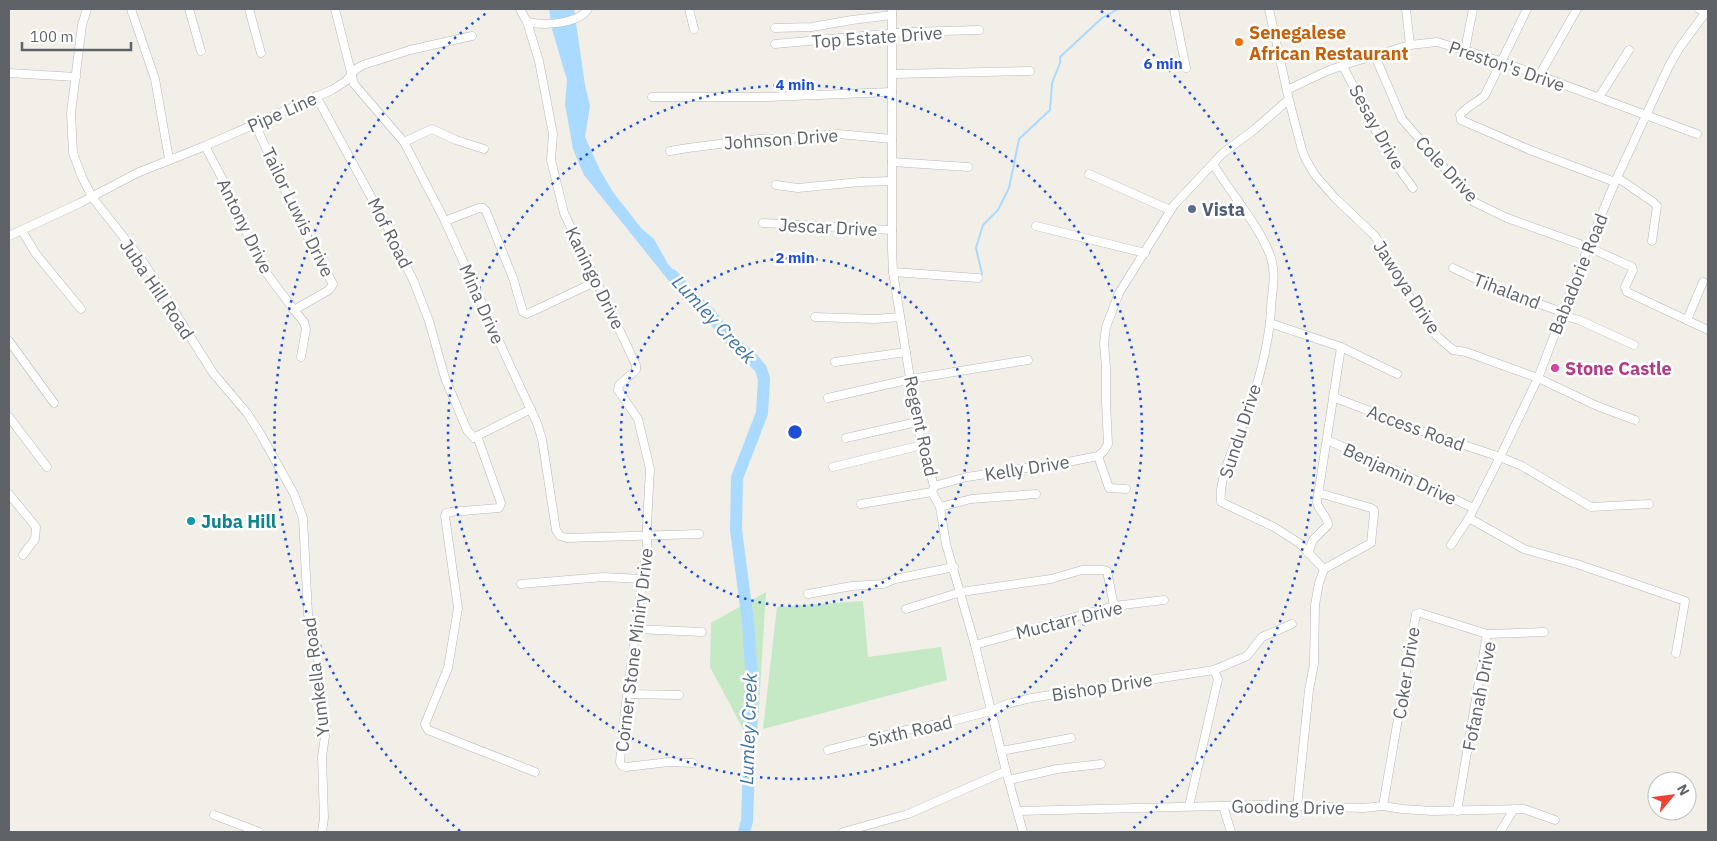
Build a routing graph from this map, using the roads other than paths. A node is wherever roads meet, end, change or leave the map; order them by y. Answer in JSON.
{"nodes":[{"id":1,"x":87,"y":9,"type":"edge"},
{"id":2,"x":130,"y":9,"type":"edge"},
{"id":3,"x":189,"y":9,"type":"edge"},
{"id":4,"x":249,"y":9,"type":"edge"},
{"id":5,"x":335,"y":9,"type":"edge"},
{"id":6,"x":520,"y":9,"type":"edge"},
{"id":7,"x":588,"y":9,"type":"edge"},
{"id":8,"x":690,"y":9,"type":"edge"},
{"id":9,"x":1174,"y":9,"type":"edge"},
{"id":10,"x":1269,"y":9,"type":"edge"},
{"id":11,"x":1406,"y":9,"type":"edge"},
{"id":12,"x":1473,"y":9,"type":"edge"},
{"id":13,"x":1528,"y":9,"type":"edge"},
{"id":14,"x":1577,"y":9,"type":"edge"},
{"id":15,"x":1704,"y":11,"type":"edge"},
{"id":16,"x":892,"y":12,"type":"edge"},
{"id":17,"x":527,"y":22,"type":"junction"},
{"id":18,"x":775,"y":28,"type":"dead end"},
{"id":19,"x":694,"y":29,"type":"dead end"},
{"id":20,"x":979,"y":30,"type":"dead end"},
{"id":21,"x":892,"y":34,"type":"junction"},
{"id":22,"x":472,"y":36,"type":"dead end"},
{"id":23,"x":775,"y":44,"type":"dead end"},
{"id":24,"x":1410,"y":45,"type":"junction"},
{"id":25,"x":1464,"y":50,"type":"junction"},
{"id":26,"x":1629,"y":50,"type":"dead end"},
{"id":27,"x":201,"y":51,"type":"dead end"},
{"id":28,"x":261,"y":53,"type":"dead end"},
{"id":29,"x":1375,"y":56,"type":"junction"},
{"id":30,"x":1500,"y":61,"type":"junction"},
{"id":31,"x":1343,"y":66,"type":"junction"},
{"id":32,"x":1186,"y":68,"type":"dead end"},
{"id":33,"x":1030,"y":71,"type":"dead end"},
{"id":34,"x":9,"y":73,"type":"edge"},
{"id":35,"x":893,"y":74,"type":"junction"},
{"id":36,"x":351,"y":75,"type":"junction"},
{"id":37,"x":1539,"y":76,"type":"junction"},
{"id":38,"x":76,"y":77,"type":"junction"},
{"id":39,"x":1287,"y":90,"type":"junction"},
{"id":40,"x":892,"y":92,"type":"junction"},
{"id":41,"x":316,"y":96,"type":"junction"},
{"id":42,"x":652,"y":97,"type":"dead end"},
{"id":43,"x":1600,"y":97,"type":"junction"},
{"id":44,"x":1288,"y":100,"type":"dead end"},
{"id":45,"x":1646,"y":114,"type":"junction"},
{"id":46,"x":255,"y":124,"type":"junction"},
{"id":47,"x":1697,"y":134,"type":"dead end"},
{"id":48,"x":892,"y":140,"type":"junction"},
{"id":49,"x":404,"y":142,"type":"junction"},
{"id":50,"x":205,"y":146,"type":"junction"},
{"id":51,"x":484,"y":149,"type":"dead end"},
{"id":52,"x":670,"y":151,"type":"dead end"},
{"id":53,"x":169,"y":159,"type":"junction"},
{"id":54,"x":892,"y":162,"type":"junction"},
{"id":55,"x":1213,"y":164,"type":"junction"},
{"id":56,"x":968,"y":167,"type":"dead end"},
{"id":57,"x":1089,"y":174,"type":"dead end"},
{"id":58,"x":891,"y":180,"type":"junction"},
{"id":59,"x":1617,"y":180,"type":"junction"},
{"id":60,"x":776,"y":185,"type":"dead end"},
{"id":61,"x":1413,"y":188,"type":"dead end"},
{"id":62,"x":92,"y":197,"type":"junction"},
{"id":63,"x":1170,"y":210,"type":"junction"},
{"id":64,"x":445,"y":221,"type":"junction"},
{"id":65,"x":764,"y":223,"type":"dead end"},
{"id":66,"x":1036,"y":226,"type":"dead end"},
{"id":67,"x":892,"y":230,"type":"junction"},
{"id":68,"x":22,"y":231,"type":"junction"},
{"id":69,"x":9,"y":236,"type":"edge"},
{"id":70,"x":1652,"y":241,"type":"dead end"},
{"id":71,"x":1588,"y":247,"type":"junction"},
{"id":72,"x":1145,"y":253,"type":"junction"},
{"id":73,"x":1453,"y":268,"type":"dead end"},
{"id":74,"x":893,"y":272,"type":"junction"},
{"id":75,"x":978,"y":278,"type":"dead end"},
{"id":76,"x":597,"y":281,"type":"junction"},
{"id":77,"x":1703,"y":282,"type":"dead end"},
{"id":78,"x":81,"y":309,"type":"dead end"},
{"id":79,"x":294,"y":310,"type":"junction"},
{"id":80,"x":1562,"y":313,"type":"junction"},
{"id":81,"x":815,"y":317,"type":"dead end"},
{"id":82,"x":900,"y":317,"type":"junction"},
{"id":83,"x":1687,"y":320,"type":"junction"},
{"id":84,"x":1270,"y":323,"type":"junction"},
{"id":85,"x":1708,"y":330,"type":"edge"},
{"id":86,"x":9,"y":341,"type":"edge"},
{"id":87,"x":1634,"y":345,"type":"dead end"},
{"id":88,"x":1341,"y":347,"type":"junction"},
{"id":89,"x":906,"y":352,"type":"junction"},
{"id":90,"x":301,"y":357,"type":"dead end"},
{"id":91,"x":1028,"y":360,"type":"dead end"},
{"id":92,"x":836,"y":362,"type":"dead end"},
{"id":93,"x":1397,"y":374,"type":"dead end"},
{"id":94,"x":1538,"y":378,"type":"junction"},
{"id":95,"x":911,"y":379,"type":"junction"},
{"id":96,"x":828,"y":398,"type":"dead end"},
{"id":97,"x":1333,"y":398,"type":"junction"},
{"id":98,"x":54,"y":403,"type":"dead end"},
{"id":99,"x":531,"y":409,"type":"junction"},
{"id":100,"x":9,"y":418,"type":"edge"},
{"id":101,"x":1635,"y":420,"type":"dead end"},
{"id":102,"x":917,"y":422,"type":"junction"},
{"id":103,"x":477,"y":436,"type":"junction"},
{"id":104,"x":846,"y":438,"type":"dead end"},
{"id":105,"x":1327,"y":440,"type":"junction"},
{"id":106,"x":922,"y":446,"type":"junction"},
{"id":107,"x":1098,"y":456,"type":"junction"},
{"id":108,"x":1500,"y":457,"type":"junction"},
{"id":109,"x":833,"y":467,"type":"dead end"},
{"id":110,"x":47,"y":468,"type":"dead end"},
{"id":111,"x":933,"y":489,"type":"junction"},
{"id":112,"x":1126,"y":489,"type":"dead end"},
{"id":113,"x":1319,"y":493,"type":"junction"},
{"id":114,"x":9,"y":494,"type":"edge"},
{"id":115,"x":1036,"y":494,"type":"dead end"},
{"id":116,"x":861,"y":504,"type":"dead end"},
{"id":117,"x":1649,"y":504,"type":"dead end"},
{"id":118,"x":940,"y":508,"type":"junction"},
{"id":119,"x":1473,"y":508,"type":"junction"},
{"id":120,"x":1469,"y":518,"type":"junction"},
{"id":121,"x":699,"y":534,"type":"dead end"},
{"id":122,"x":647,"y":535,"type":"junction"},
{"id":123,"x":1451,"y":545,"type":"dead end"},
{"id":124,"x":306,"y":552,"type":"joint"},
{"id":125,"x":1308,"y":553,"type":"junction"},
{"id":126,"x":23,"y":555,"type":"dead end"},
{"id":127,"x":954,"y":567,"type":"junction"},
{"id":128,"x":1324,"y":569,"type":"junction"},
{"id":129,"x":642,"y":579,"type":"junction"},
{"id":130,"x":521,"y":584,"type":"dead end"},
{"id":131,"x":961,"y":592,"type":"junction"},
{"id":132,"x":808,"y":594,"type":"dead end"},
{"id":133,"x":1164,"y":600,"type":"dead end"},
{"id":134,"x":1114,"y":606,"type":"junction"},
{"id":135,"x":906,"y":609,"type":"dead end"},
{"id":136,"x":1292,"y":624,"type":"dead end"},
{"id":137,"x":636,"y":629,"type":"junction"},
{"id":138,"x":702,"y":632,"type":"dead end"},
{"id":139,"x":1544,"y":632,"type":"dead end"},
{"id":140,"x":1487,"y":634,"type":"junction"},
{"id":141,"x":975,"y":645,"type":"junction"},
{"id":142,"x":1676,"y":653,"type":"dead end"},
{"id":143,"x":1214,"y":670,"type":"junction"},
{"id":144,"x":628,"y":694,"type":"junction"},
{"id":145,"x":678,"y":695,"type":"dead end"},
{"id":146,"x":991,"y":711,"type":"junction"},
{"id":147,"x":1071,"y":738,"type":"dead end"},
{"id":148,"x":828,"y":750,"type":"dead end"},
{"id":149,"x":1001,"y":751,"type":"junction"},
{"id":150,"x":693,"y":763,"type":"dead end"},
{"id":151,"x":1102,"y":764,"type":"dead end"},
{"id":152,"x":1006,"y":770,"type":"junction"},
{"id":153,"x":535,"y":772,"type":"dead end"},
{"id":154,"x":1008,"y":780,"type":"junction"},
{"id":155,"x":1190,"y":806,"type":"junction"},
{"id":156,"x":1223,"y":806,"type":"junction"},
{"id":157,"x":1383,"y":806,"type":"junction"},
{"id":158,"x":1297,"y":807,"type":"junction"},
{"id":159,"x":1514,"y":809,"type":"junction"},
{"id":160,"x":1458,"y":810,"type":"junction"},
{"id":161,"x":1018,"y":812,"type":"junction"},
{"id":162,"x":214,"y":815,"type":"dead end"},
{"id":163,"x":1555,"y":820,"type":"dead end"},
{"id":164,"x":259,"y":832,"type":"edge"},
{"id":165,"x":322,"y":832,"type":"edge"},
{"id":166,"x":843,"y":832,"type":"edge"},
{"id":167,"x":1023,"y":832,"type":"edge"},
{"id":168,"x":1231,"y":832,"type":"edge"},
{"id":169,"x":1500,"y":832,"type":"edge"}],
"edges":[{"from":1,"to":38,"type":"street","name":"Juba Hill Road"},
{"from":2,"to":53,"type":"street"},
{"from":3,"to":27,"type":"street"},
{"from":4,"to":28,"type":"street"},
{"from":5,"to":36,"type":"street","name":"Mina Drive"},
{"from":6,"to":17,"type":"street","name":"Kaningo Drive"},
{"from":7,"to":17,"type":"street"},
{"from":8,"to":19,"type":"street"},
{"from":9,"to":32,"type":"street"},
{"from":10,"to":39,"type":"street","name":"Jawoya Drive"},
{"from":11,"to":24,"type":"street"},
{"from":12,"to":25,"type":"street"},
{"from":13,"to":30,"type":"street"},
{"from":14,"to":37,"type":"street"},
{"from":15,"to":45,"type":"street","name":"Babadorie Road"},
{"from":16,"to":18,"type":"street"},
{"from":16,"to":21,"type":"street","name":"Regent Road"},
{"from":17,"to":76,"type":"street","name":"Kaningo Drive"},
{"from":20,"to":21,"type":"street","name":"Top Estate Drive"},
{"from":21,"to":23,"type":"street","name":"Top Estate Drive"},
{"from":21,"to":35,"type":"street","name":"Regent Road"},
{"from":22,"to":36,"type":"street","name":"Pipe Line"},
{"from":24,"to":25,"type":"street","name":"Preston's Drive"},
{"from":24,"to":29,"type":"street","name":"Preston's Drive"},
{"from":25,"to":30,"type":"street","name":"Preston's Drive"},
{"from":26,"to":43,"type":"street"},
{"from":29,"to":31,"type":"street","name":"Preston's Drive"},
{"from":29,"to":71,"type":"street","name":"Cole Drive"},
{"from":30,"to":37,"type":"street","name":"Preston's Drive"},
{"from":30,"to":59,"type":"street"},
{"from":31,"to":39,"type":"street","name":"Preston's Drive"},
{"from":31,"to":61,"type":"street","name":"Sesay Drive"},
{"from":33,"to":35,"type":"street"},
{"from":34,"to":38,"type":"street"},
{"from":35,"to":40,"type":"street","name":"Regent Road"},
{"from":36,"to":41,"type":"street","name":"Pipe Line"},
{"from":36,"to":49,"type":"street","name":"Mina Drive"},
{"from":37,"to":43,"type":"street","name":"Preston's Drive"},
{"from":38,"to":62,"type":"street","name":"Juba Hill Road"},
{"from":39,"to":94,"type":"street","name":"Jawoya Drive"},
{"from":40,"to":42,"type":"street"},
{"from":40,"to":48,"type":"street","name":"Regent Road"},
{"from":41,"to":46,"type":"street","name":"Pipe Line"},
{"from":41,"to":103,"type":"street","name":"Mof Road"},
{"from":43,"to":45,"type":"street","name":"Preston's Drive"},
{"from":44,"to":55,"type":"street"},
{"from":45,"to":47,"type":"street","name":"Preston's Drive"},
{"from":45,"to":59,"type":"street","name":"Babadorie Road"},
{"from":46,"to":50,"type":"street","name":"Pipe Line"},
{"from":46,"to":79,"type":"street","name":"Tailor Luwis Drive"},
{"from":48,"to":52,"type":"street","name":"Johnson Drive"},
{"from":48,"to":54,"type":"street","name":"Regent Road"},
{"from":49,"to":51,"type":"street"},
{"from":49,"to":64,"type":"street","name":"Mina Drive"},
{"from":50,"to":53,"type":"street","name":"Pipe Line"},
{"from":50,"to":79,"type":"street","name":"Antony Drive"},
{"from":53,"to":62,"type":"street","name":"Pipe Line"},
{"from":54,"to":56,"type":"street"},
{"from":54,"to":58,"type":"street","name":"Regent Road"},
{"from":55,"to":63,"type":"street"},
{"from":55,"to":84,"type":"street","name":"Sundu Drive"},
{"from":57,"to":63,"type":"street"},
{"from":58,"to":60,"type":"street"},
{"from":58,"to":67,"type":"street","name":"Regent Road"},
{"from":59,"to":70,"type":"street"},
{"from":59,"to":71,"type":"street","name":"Babadorie Road"},
{"from":62,"to":68,"type":"street","name":"Pipe Line"},
{"from":62,"to":124,"type":"street","name":"Juba Hill Road"},
{"from":63,"to":72,"type":"street"},
{"from":64,"to":76,"type":"street"},
{"from":64,"to":99,"type":"street","name":"Mina Drive"},
{"from":65,"to":67,"type":"street","name":"Jescar Drive"},
{"from":66,"to":72,"type":"street"},
{"from":67,"to":74,"type":"street","name":"Regent Road"},
{"from":68,"to":69,"type":"street","name":"Pipe Line"},
{"from":68,"to":78,"type":"street"},
{"from":71,"to":80,"type":"street","name":"Babadorie Road"},
{"from":71,"to":83,"type":"street","name":"Cole Drive"},
{"from":72,"to":107,"type":"street"},
{"from":73,"to":80,"type":"street","name":"Tihaland"},
{"from":74,"to":75,"type":"street"},
{"from":74,"to":82,"type":"street","name":"Regent Road"},
{"from":76,"to":122,"type":"street","name":"Kaningo Drive"},
{"from":77,"to":83,"type":"street"},
{"from":79,"to":90,"type":"street","name":"Antony Drive"},
{"from":80,"to":87,"type":"street","name":"Tihaland"},
{"from":80,"to":94,"type":"street","name":"Babadorie Road"},
{"from":81,"to":82,"type":"street"},
{"from":82,"to":89,"type":"street","name":"Regent Road"},
{"from":83,"to":85,"type":"street"},
{"from":84,"to":88,"type":"street"},
{"from":84,"to":125,"type":"street","name":"Sundu Drive"},
{"from":86,"to":98,"type":"street"},
{"from":88,"to":93,"type":"street"},
{"from":88,"to":97,"type":"street"},
{"from":89,"to":92,"type":"street"},
{"from":89,"to":95,"type":"street","name":"Regent Road"},
{"from":91,"to":95,"type":"street"},
{"from":94,"to":101,"type":"street","name":"Jawoya Drive"},
{"from":94,"to":108,"type":"street","name":"Babadorie Road"},
{"from":95,"to":96,"type":"street"},
{"from":95,"to":102,"type":"street","name":"Regent Road"},
{"from":97,"to":105,"type":"street"},
{"from":97,"to":108,"type":"street","name":"Access Road"},
{"from":99,"to":103,"type":"street"},
{"from":99,"to":122,"type":"street","name":"Mina Drive"},
{"from":100,"to":110,"type":"street"},
{"from":102,"to":104,"type":"street"},
{"from":102,"to":106,"type":"street","name":"Regent Road"},
{"from":103,"to":153,"type":"street"},
{"from":105,"to":113,"type":"street"},
{"from":105,"to":119,"type":"street","name":"Benjamin Drive"},
{"from":106,"to":109,"type":"street"},
{"from":106,"to":111,"type":"street","name":"Regent Road"},
{"from":107,"to":111,"type":"street","name":"Kelly Drive"},
{"from":107,"to":112,"type":"street"},
{"from":108,"to":117,"type":"street","name":"Access Road"},
{"from":108,"to":119,"type":"street","name":"Babadorie Road"},
{"from":111,"to":116,"type":"street","name":"Kelly Drive"},
{"from":111,"to":118,"type":"street","name":"Regent Road"},
{"from":113,"to":125,"type":"street"},
{"from":113,"to":128,"type":"street"},
{"from":114,"to":126,"type":"street"},
{"from":115,"to":118,"type":"street"},
{"from":118,"to":127,"type":"street","name":"Regent Road"},
{"from":119,"to":120,"type":"street","name":"Babadorie Road"},
{"from":120,"to":123,"type":"street","name":"Babadorie Road"},
{"from":120,"to":142,"type":"street"},
{"from":121,"to":122,"type":"street"},
{"from":122,"to":129,"type":"street","name":"Corner Stone Miniry Drive"},
{"from":124,"to":165,"type":"street","name":"Yumkella Road"},
{"from":125,"to":128,"type":"street","name":"Sundu Drive"},
{"from":127,"to":131,"type":"street","name":"Regent Road"},
{"from":127,"to":132,"type":"street"},
{"from":128,"to":158,"type":"street"},
{"from":129,"to":130,"type":"street"},
{"from":129,"to":137,"type":"street","name":"Corner Stone Miniry Drive"},
{"from":131,"to":134,"type":"street"},
{"from":131,"to":135,"type":"street"},
{"from":131,"to":141,"type":"street","name":"Regent Road"},
{"from":133,"to":134,"type":"street","name":"Muctarr Drive"},
{"from":134,"to":141,"type":"street","name":"Muctarr Drive"},
{"from":136,"to":143,"type":"street","name":"Bishop Drive"},
{"from":137,"to":138,"type":"street"},
{"from":137,"to":144,"type":"street","name":"Corner Stone Miniry Drive"},
{"from":139,"to":140,"type":"street","name":"Fofanah Drive"},
{"from":140,"to":157,"type":"street","name":"Coker Drive"},
{"from":140,"to":160,"type":"street","name":"Fofanah Drive"},
{"from":141,"to":146,"type":"street","name":"Regent Road"},
{"from":143,"to":146,"type":"street","name":"Bishop Drive"},
{"from":143,"to":155,"type":"street"},
{"from":144,"to":145,"type":"street"},
{"from":144,"to":150,"type":"street","name":"Corner Stone Miniry Drive"},
{"from":146,"to":148,"type":"street","name":"Sixth Road"},
{"from":146,"to":149,"type":"street","name":"Regent Road"},
{"from":147,"to":149,"type":"street"},
{"from":149,"to":152,"type":"street","name":"Regent Road"},
{"from":151,"to":154,"type":"street"},
{"from":152,"to":154,"type":"street","name":"Regent Road"},
{"from":152,"to":166,"type":"street"},
{"from":154,"to":161,"type":"street","name":"Regent Road"},
{"from":155,"to":156,"type":"street","name":"Gooding Drive"},
{"from":155,"to":161,"type":"street","name":"Gooding Drive"},
{"from":156,"to":158,"type":"street","name":"Gooding Drive"},
{"from":156,"to":168,"type":"street"},
{"from":157,"to":158,"type":"street","name":"Gooding Drive"},
{"from":157,"to":160,"type":"street","name":"Gooding Drive"},
{"from":159,"to":160,"type":"street","name":"Gooding Drive"},
{"from":159,"to":163,"type":"street","name":"Gooding Drive"},
{"from":159,"to":169,"type":"street"},
{"from":161,"to":167,"type":"street","name":"Regent Road"},
{"from":162,"to":164,"type":"street"}]}
